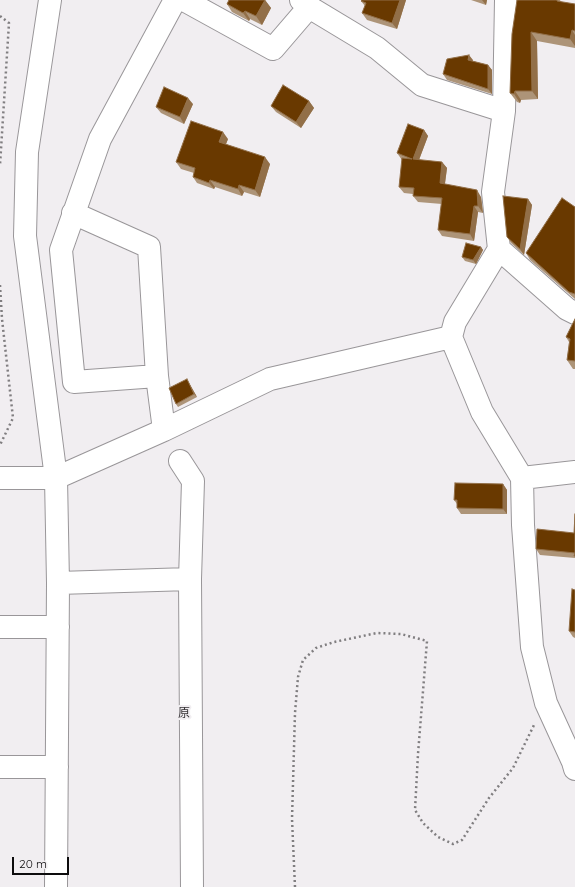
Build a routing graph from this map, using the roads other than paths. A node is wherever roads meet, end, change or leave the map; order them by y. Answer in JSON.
{"nodes":[{"id":1,"x":50,"y":0,"type":"edge"},
{"id":2,"x":175,"y":0,"type":"edge"},
{"id":3,"x":184,"y":0,"type":"edge"},
{"id":4,"x":506,"y":0,"type":"edge"},
{"id":5,"x":305,"y":3,"type":"edge"},
{"id":6,"x":504,"y":111,"type":"junction"},
{"id":7,"x":73,"y":213,"type":"junction"},
{"id":8,"x":499,"y":248,"type":"junction"},
{"id":9,"x":575,"y":313,"type":"edge"},
{"id":10,"x":451,"y":337,"type":"junction"},
{"id":11,"x":158,"y":376,"type":"junction"},
{"id":12,"x":164,"y":430,"type":"junction"},
{"id":13,"x":180,"y":461,"type":"dead end"},
{"id":14,"x":575,"y":472,"type":"edge"},
{"id":15,"x":0,"y":478,"type":"edge"},
{"id":16,"x":56,"y":478,"type":"junction"},
{"id":17,"x":522,"y":478,"type":"junction"},
{"id":18,"x":190,"y":579,"type":"junction"},
{"id":19,"x":58,"y":583,"type":"junction"},
{"id":20,"x":0,"y":627,"type":"edge"},
{"id":21,"x":58,"y":627,"type":"junction"},
{"id":22,"x":0,"y":767,"type":"edge"},
{"id":23,"x":57,"y":767,"type":"junction"},
{"id":24,"x":575,"y":769,"type":"edge"},
{"id":25,"x":56,"y":887,"type":"edge"},
{"id":26,"x":192,"y":887,"type":"edge"}],
"edges":[{"from":1,"to":16,"type":"street"},
{"from":2,"to":7,"type":"street"},
{"from":3,"to":5,"type":"street"},
{"from":4,"to":6,"type":"street"},
{"from":5,"to":6,"type":"street"},
{"from":6,"to":8,"type":"street"},
{"from":7,"to":11,"type":"street"},
{"from":7,"to":11,"type":"street"},
{"from":8,"to":9,"type":"street"},
{"from":8,"to":10,"type":"street"},
{"from":10,"to":12,"type":"street"},
{"from":10,"to":17,"type":"street"},
{"from":11,"to":12,"type":"street"},
{"from":12,"to":16,"type":"street"},
{"from":13,"to":18,"type":"street"},
{"from":14,"to":17,"type":"street"},
{"from":15,"to":16,"type":"street"},
{"from":16,"to":19,"type":"street"},
{"from":17,"to":24,"type":"street"},
{"from":18,"to":19,"type":"street"},
{"from":18,"to":26,"type":"street"},
{"from":19,"to":21,"type":"street"},
{"from":20,"to":21,"type":"street"},
{"from":21,"to":23,"type":"street"},
{"from":22,"to":23,"type":"street"},
{"from":23,"to":25,"type":"street"}]}
